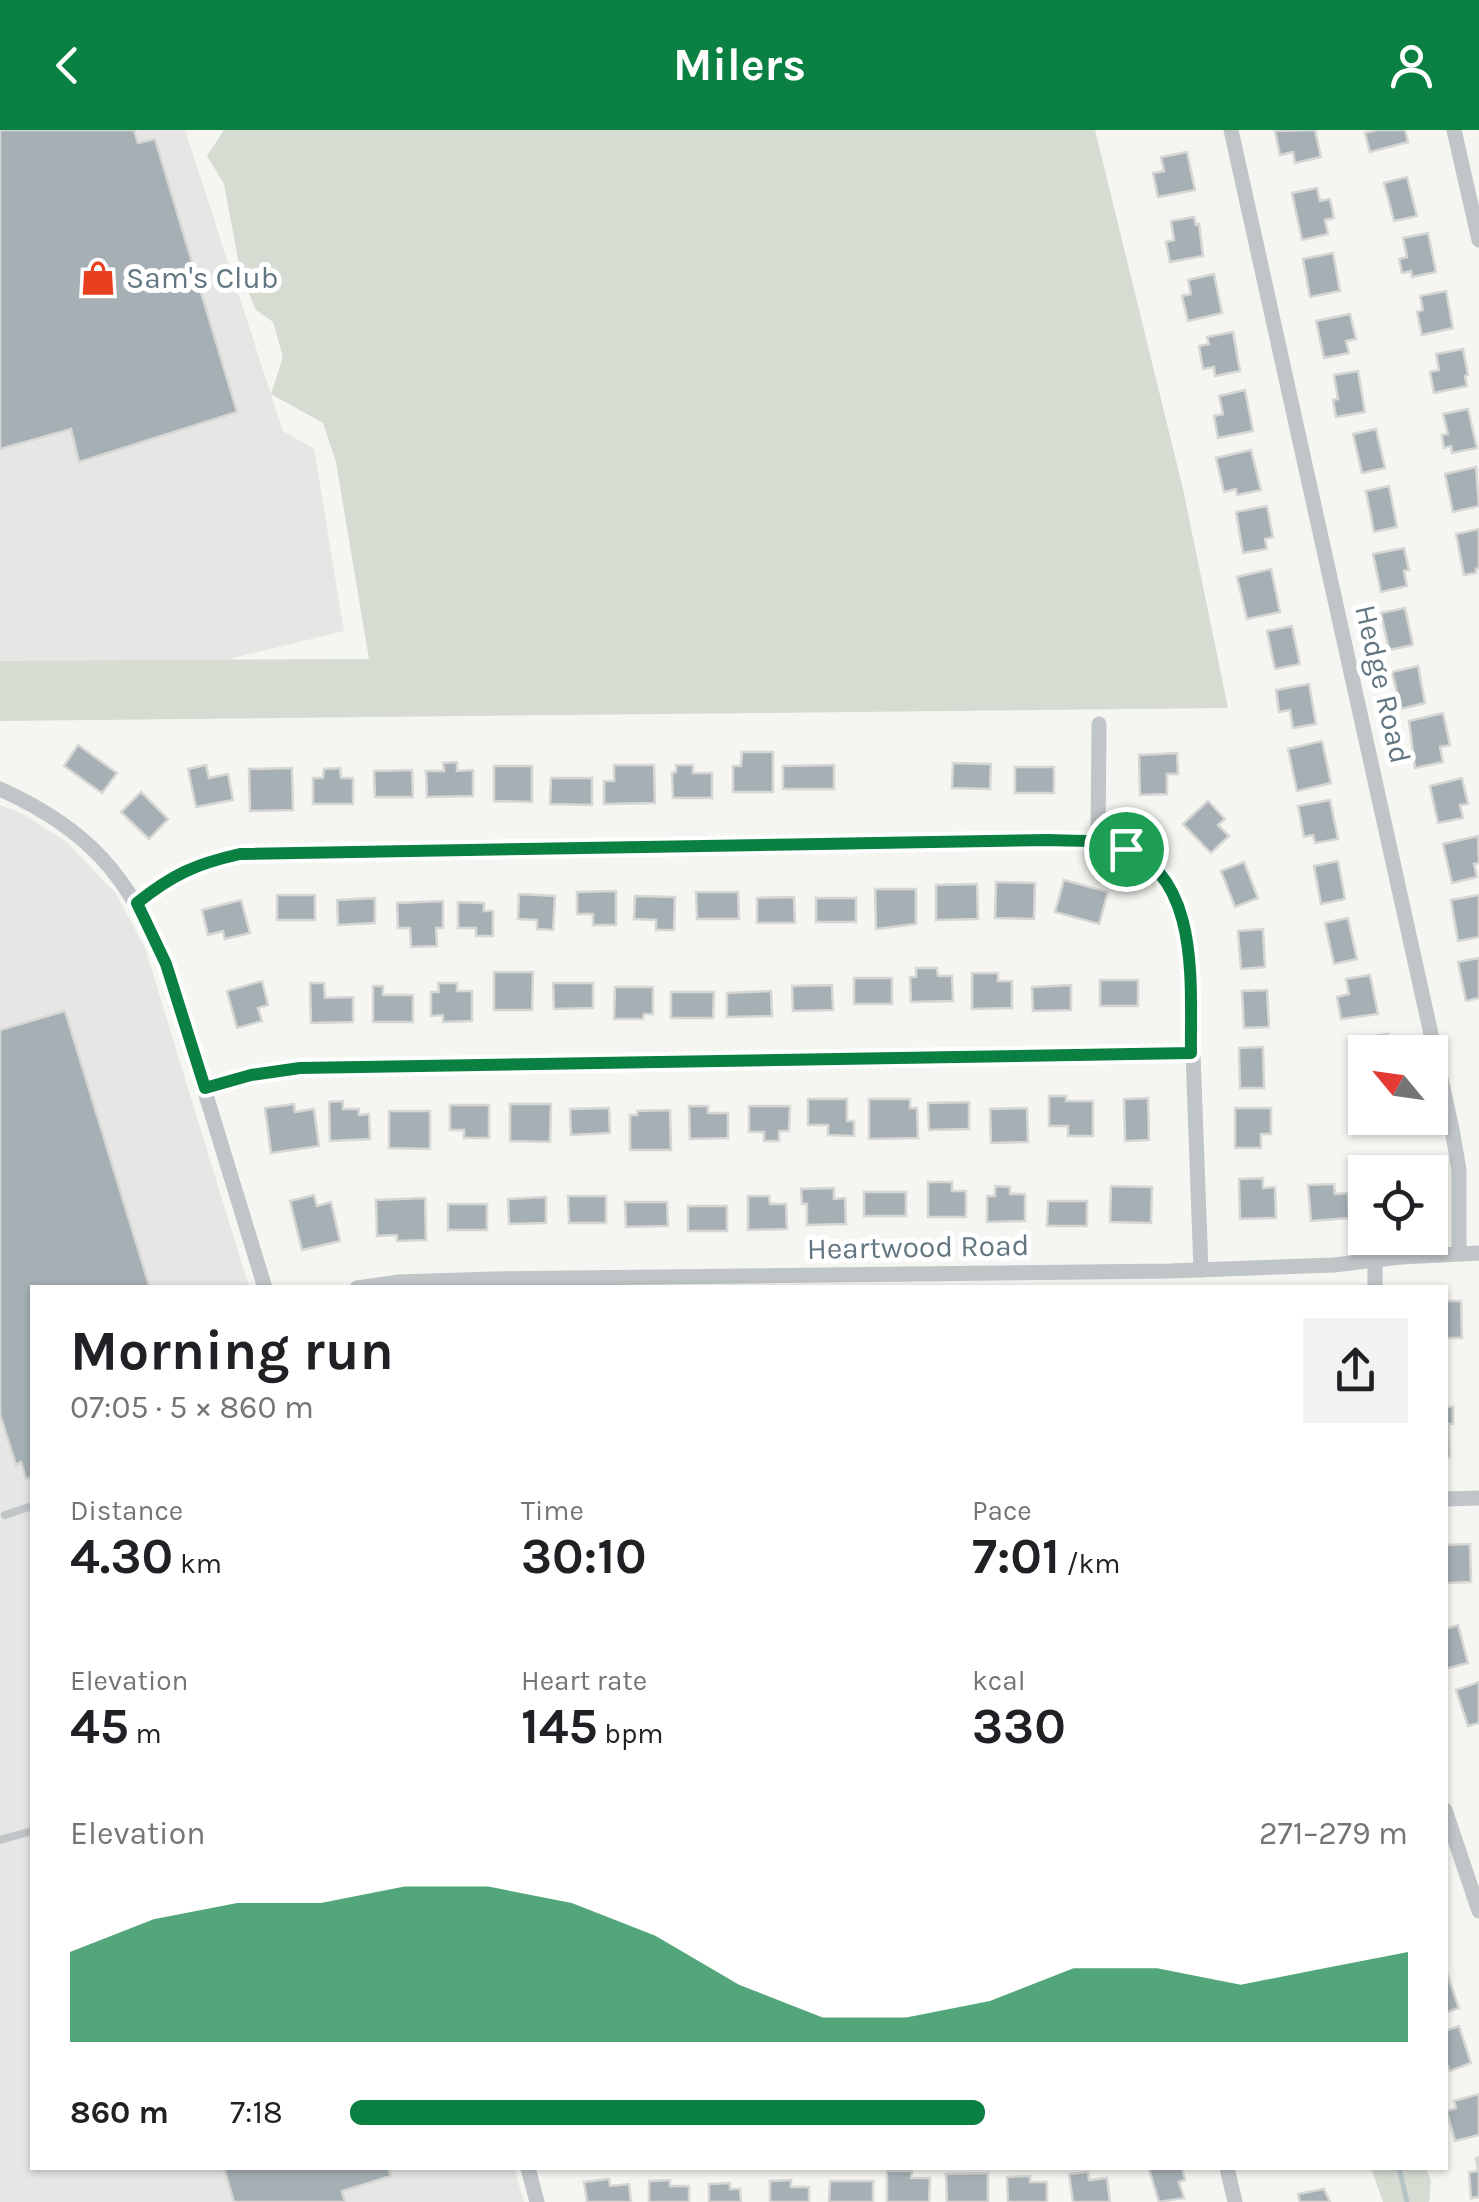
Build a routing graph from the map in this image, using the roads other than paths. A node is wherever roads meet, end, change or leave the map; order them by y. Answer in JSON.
{"nodes":[{"id":1,"x":1231,"y":130,"type":"edge"},
{"id":2,"x":1454,"y":130,"type":"edge"},
{"id":3,"x":1479,"y":240,"type":"edge"},
{"id":4,"x":1099,"y":724,"type":"dead end"},
{"id":5,"x":0,"y":789,"type":"edge"},
{"id":6,"x":1098,"y":842,"type":"junction"},
{"id":7,"x":137,"y":903,"type":"junction"},
{"id":8,"x":1191,"y":1053,"type":"junction"},
{"id":9,"x":205,"y":1088,"type":"junction"},
{"id":10,"x":1460,"y":1252,"type":"junction"},
{"id":11,"x":1479,"y":1253,"type":"edge"},
{"id":12,"x":1375,"y":1260,"type":"junction"},
{"id":13,"x":1200,"y":1270,"type":"junction"},
{"id":14,"x":1063,"y":1280,"type":"edge"},
{"id":15,"x":263,"y":1285,"type":"edge"},
{"id":16,"x":378,"y":1285,"type":"edge"},
{"id":17,"x":1376,"y":1285,"type":"edge"},
{"id":18,"x":1479,"y":1498,"type":"edge"},
{"id":19,"x":1448,"y":1499,"type":"edge"},
{"id":20,"x":30,"y":1507,"type":"edge"},
{"id":21,"x":5,"y":1515,"type":"dead end"},
{"id":22,"x":1448,"y":1819,"type":"edge"},
{"id":23,"x":30,"y":1831,"type":"edge"},
{"id":24,"x":0,"y":1840,"type":"edge"},
{"id":25,"x":1479,"y":1912,"type":"edge"},
{"id":26,"x":529,"y":2170,"type":"edge"},
{"id":27,"x":1227,"y":2170,"type":"edge"},
{"id":28,"x":537,"y":2202,"type":"edge"},
{"id":29,"x":1235,"y":2202,"type":"edge"}],
"edges":[{"from":1,"to":10,"type":"street","name":"Hedge Road"},
{"from":2,"to":3,"type":"street"},
{"from":4,"to":6,"type":"street"},
{"from":5,"to":7,"type":"street"},
{"from":6,"to":7,"type":"street"},
{"from":6,"to":8,"type":"street"},
{"from":7,"to":9,"type":"street"},
{"from":8,"to":9,"type":"street"},
{"from":8,"to":13,"type":"street"},
{"from":9,"to":15,"type":"street"},
{"from":10,"to":11,"type":"street","name":"Heartwood Road"},
{"from":10,"to":12,"type":"street","name":"Heartwood Road"},
{"from":12,"to":13,"type":"street","name":"Heartwood Road"},
{"from":12,"to":17,"type":"street"},
{"from":13,"to":14,"type":"street","name":"Heartwood Road"},
{"from":14,"to":16,"type":"street","name":"Heartwood Road"},
{"from":18,"to":19,"type":"street"},
{"from":20,"to":21,"type":"lane"},
{"from":22,"to":25,"type":"street"},
{"from":23,"to":24,"type":"lane"},
{"from":26,"to":28,"type":"street"},
{"from":27,"to":29,"type":"street"}]}
